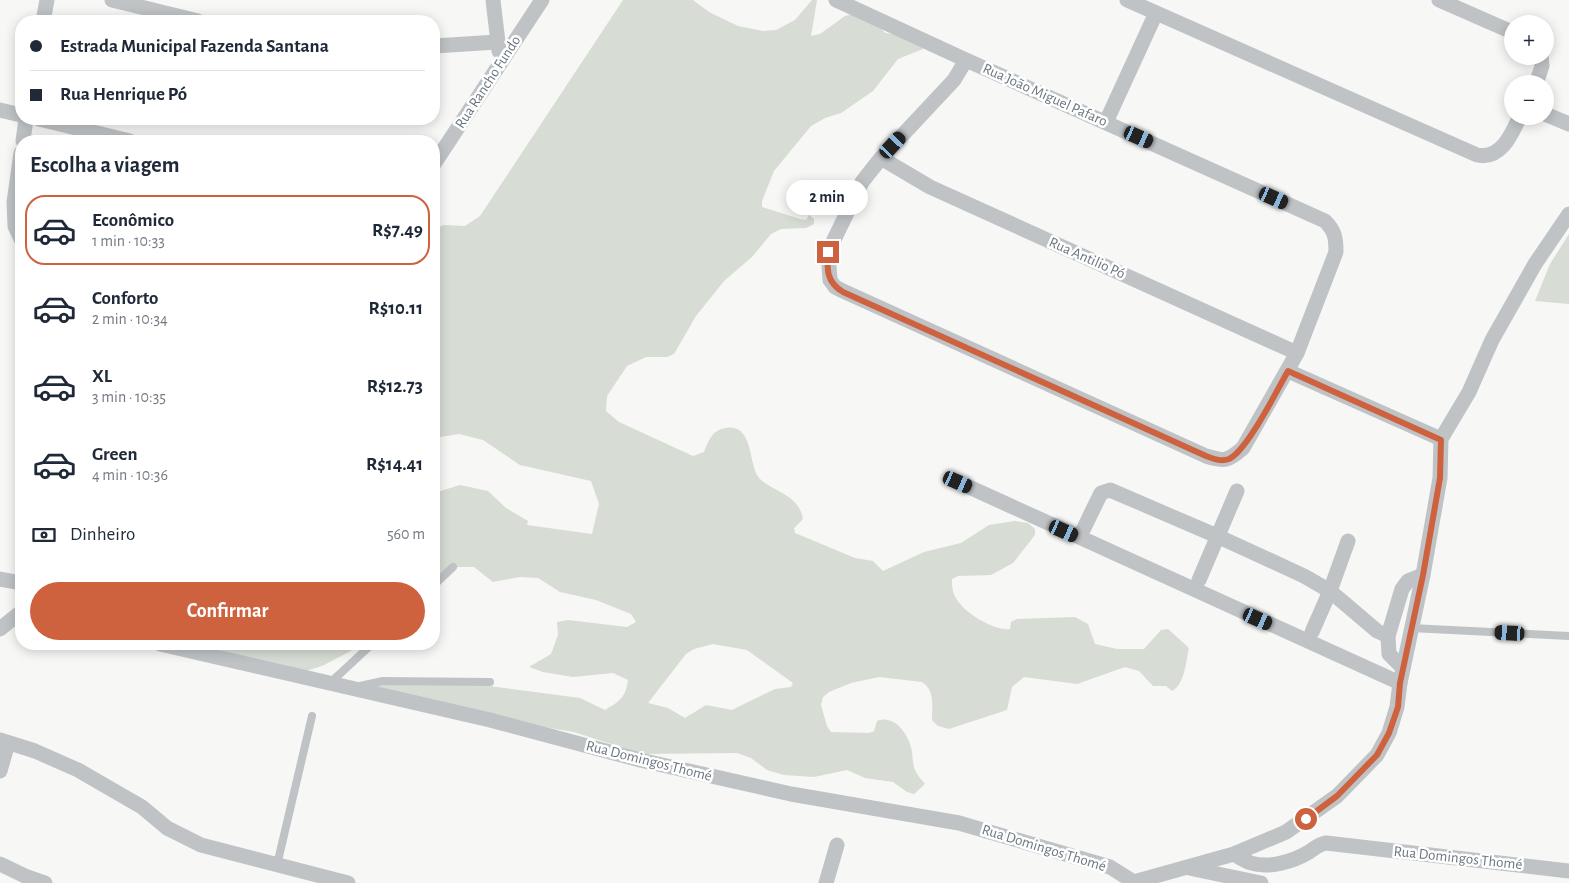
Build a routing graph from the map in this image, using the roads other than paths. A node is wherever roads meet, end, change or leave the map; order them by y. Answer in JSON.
{"nodes":[{"id":1,"x":47,"y":0,"type":"edge"},
{"id":2,"x":112,"y":0,"type":"edge"},
{"id":3,"x":493,"y":0,"type":"edge"},
{"id":4,"x":542,"y":0,"type":"edge"},
{"id":5,"x":836,"y":0,"type":"edge"},
{"id":6,"x":1127,"y":0,"type":"edge"},
{"id":7,"x":1439,"y":0,"type":"edge"},
{"id":8,"x":1156,"y":13,"type":"junction"},
{"id":9,"x":45,"y":15,"type":"edge"},
{"id":10,"x":173,"y":15,"type":"edge"},
{"id":11,"x":1504,"y":28,"type":"edge"},
{"id":12,"x":497,"y":42,"type":"junction"},
{"id":13,"x":440,"y":46,"type":"edge"},
{"id":14,"x":966,"y":60,"type":"junction"},
{"id":15,"x":500,"y":62,"type":"junction"},
{"id":16,"x":0,"y":110,"type":"edge"},
{"id":17,"x":15,"y":114,"type":"edge"},
{"id":18,"x":1554,"y":118,"type":"edge"},
{"id":19,"x":1106,"y":122,"type":"junction"},
{"id":20,"x":1569,"y":124,"type":"edge"},
{"id":21,"x":63,"y":125,"type":"edge"},
{"id":22,"x":1516,"y":125,"type":"edge"},
{"id":23,"x":105,"y":135,"type":"edge"},
{"id":24,"x":440,"y":155,"type":"edge"},
{"id":25,"x":881,"y":158,"type":"junction"},
{"id":26,"x":15,"y":195,"type":"edge"},
{"id":27,"x":1569,"y":214,"type":"edge"},
{"id":28,"x":15,"y":226,"type":"edge"},
{"id":29,"x":1297,"y":353,"type":"junction"},
{"id":30,"x":1288,"y":371,"type":"junction"},
{"id":31,"x":1441,"y":440,"type":"junction"},
{"id":32,"x":958,"y":482,"type":"dead end"},
{"id":33,"x":1237,"y":491,"type":"dead end"},
{"id":34,"x":1083,"y":530,"type":"dead end"},
{"id":35,"x":1217,"y":536,"type":"junction"},
{"id":36,"x":1348,"y":542,"type":"dead end"},
{"id":37,"x":453,"y":566,"type":"dead end"},
{"id":38,"x":1423,"y":575,"type":"junction"},
{"id":39,"x":0,"y":579,"type":"edge"},
{"id":40,"x":440,"y":579,"type":"edge"},
{"id":41,"x":1199,"y":580,"type":"dead end"},
{"id":42,"x":15,"y":582,"type":"edge"},
{"id":43,"x":1330,"y":591,"type":"junction"},
{"id":44,"x":15,"y":617,"type":"edge"},
{"id":45,"x":1411,"y":628,"type":"junction"},
{"id":46,"x":0,"y":629,"type":"edge"},
{"id":47,"x":1312,"y":632,"type":"dead end"},
{"id":48,"x":1388,"y":636,"type":"junction"},
{"id":49,"x":1569,"y":636,"type":"edge"},
{"id":50,"x":186,"y":650,"type":"edge"},
{"id":51,"x":366,"y":650,"type":"edge"},
{"id":52,"x":1403,"y":668,"type":"junction"},
{"id":53,"x":490,"y":682,"type":"dead end"},
{"id":54,"x":330,"y":683,"type":"junction"},
{"id":55,"x":1400,"y":683,"type":"junction"},
{"id":56,"x":351,"y":688,"type":"junction"},
{"id":57,"x":312,"y":716,"type":"dead end"},
{"id":58,"x":4,"y":742,"type":"edge"},
{"id":59,"x":0,"y":771,"type":"edge"},
{"id":60,"x":837,"y":845,"type":"dead end"},
{"id":61,"x":1234,"y":854,"type":"junction"},
{"id":62,"x":0,"y":864,"type":"edge"},
{"id":63,"x":277,"y":865,"type":"junction"},
{"id":64,"x":1186,"y":867,"type":"junction"},
{"id":65,"x":1569,"y":871,"type":"edge"},
{"id":66,"x":1132,"y":882,"type":"edge"},
{"id":67,"x":45,"y":883,"type":"edge"},
{"id":68,"x":348,"y":883,"type":"edge"},
{"id":69,"x":826,"y":883,"type":"edge"},
{"id":70,"x":1261,"y":883,"type":"edge"}],
"edges":[{"from":1,"to":9,"type":"street"},
{"from":2,"to":10,"type":"street"},
{"from":3,"to":12,"type":"street"},
{"from":4,"to":15,"type":"street","name":"Rua Rancho Fundo"},
{"from":5,"to":14,"type":"street","name":"Rua João Miguel Pafaro"},
{"from":6,"to":8,"type":"street"},
{"from":7,"to":11,"type":"street"},
{"from":8,"to":19,"type":"street"},
{"from":8,"to":22,"type":"street"},
{"from":12,"to":13,"type":"street"},
{"from":12,"to":15,"type":"street"},
{"from":14,"to":19,"type":"street","name":"Rua João Miguel Pafaro"},
{"from":14,"to":25,"type":"street"},
{"from":15,"to":24,"type":"street","name":"Rua Rancho Fundo"},
{"from":16,"to":17,"type":"street"},
{"from":18,"to":20,"type":"street"},
{"from":19,"to":29,"type":"street","name":"Rua João Miguel Pafaro"},
{"from":21,"to":23,"type":"street"},
{"from":25,"to":29,"type":"street","name":"Rua Antilio Pó"},
{"from":25,"to":30,"type":"street","name":"Rua João Miguel Pafaro"},
{"from":26,"to":28,"type":"street"},
{"from":27,"to":31,"type":"street"},
{"from":29,"to":30,"type":"street","name":"Rua João Miguel Pafaro"},
{"from":30,"to":31,"type":"street"},
{"from":31,"to":38,"type":"street"},
{"from":32,"to":55,"type":"street"},
{"from":33,"to":35,"type":"street"},
{"from":34,"to":35,"type":"street"},
{"from":35,"to":41,"type":"street"},
{"from":35,"to":43,"type":"street"},
{"from":36,"to":43,"type":"street"},
{"from":37,"to":40,"type":"lane"},
{"from":38,"to":45,"type":"street"},
{"from":38,"to":48,"type":"street"},
{"from":39,"to":42,"type":"street"},
{"from":43,"to":47,"type":"street"},
{"from":43,"to":48,"type":"street"},
{"from":44,"to":46,"type":"street"},
{"from":45,"to":49,"type":"lane"},
{"from":45,"to":52,"type":"street"},
{"from":48,"to":52,"type":"street"},
{"from":50,"to":54,"type":"street","name":"Rua Domingos Thomé"},
{"from":51,"to":54,"type":"lane"},
{"from":52,"to":55,"type":"street"},
{"from":53,"to":56,"type":"lane"},
{"from":54,"to":56,"type":"street","name":"Rua Domingos Thomé"},
{"from":55,"to":61,"type":"street"},
{"from":56,"to":66,"type":"street","name":"Rua Domingos Thomé"},
{"from":57,"to":63,"type":"lane"},
{"from":58,"to":59,"type":"street"},
{"from":58,"to":63,"type":"street"},
{"from":60,"to":69,"type":"street"},
{"from":61,"to":64,"type":"street"},
{"from":61,"to":65,"type":"street","name":"Rua Domingos Thomé"},
{"from":62,"to":67,"type":"street"},
{"from":63,"to":68,"type":"street"},
{"from":64,"to":66,"type":"street"},
{"from":64,"to":70,"type":"street"}]}
